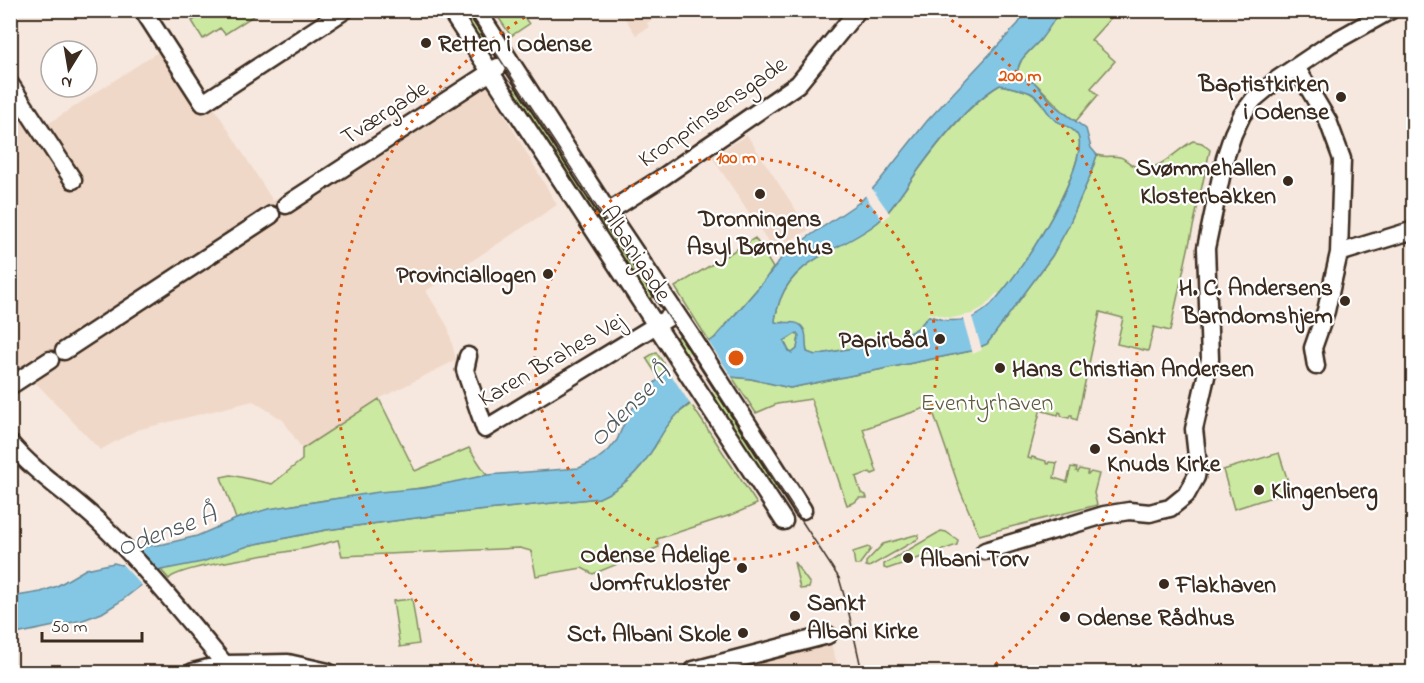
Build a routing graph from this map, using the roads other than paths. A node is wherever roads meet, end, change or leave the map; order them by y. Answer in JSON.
{"nodes":[{"id":1,"x":143,"y":10,"type":"edge"},
{"id":2,"x":345,"y":10,"type":"edge"},
{"id":3,"x":450,"y":10,"type":"edge"},
{"id":4,"x":477,"y":10,"type":"edge"},
{"id":5,"x":858,"y":10,"type":"edge"},
{"id":6,"x":1391,"y":10,"type":"edge"},
{"id":7,"x":509,"y":60,"type":"junction"},
{"id":8,"x":1296,"y":67,"type":"junction"},
{"id":9,"x":490,"y":72,"type":"junction"},
{"id":10,"x":10,"y":84,"type":"edge"},
{"id":11,"x":73,"y":180,"type":"dead end"},
{"id":12,"x":286,"y":205,"type":"dead end"},
{"id":13,"x":608,"y":212,"type":"junction"},
{"id":14,"x":271,"y":215,"type":"dead end"},
{"id":15,"x":1413,"y":230,"type":"edge"},
{"id":16,"x":1339,"y":253,"type":"junction"},
{"id":17,"x":676,"y":313,"type":"junction"},
{"id":18,"x":655,"y":325,"type":"junction"},
{"id":19,"x":468,"y":356,"type":"dead end"},
{"id":20,"x":1316,"y":366,"type":"dead end"},
{"id":21,"x":10,"y":386,"type":"edge"},
{"id":22,"x":10,"y":443,"type":"edge"},
{"id":23,"x":803,"y":510,"type":"dead end"},
{"id":24,"x":784,"y":521,"type":"dead end"},
{"id":25,"x":985,"y":551,"type":"dead end"},
{"id":26,"x":828,"y":635,"type":"dead end"},
{"id":27,"x":227,"y":668,"type":"edge"},
{"id":28,"x":694,"y":671,"type":"edge"},
{"id":29,"x":193,"y":672,"type":"edge"},
{"id":30,"x":328,"y":672,"type":"edge"}],
"edges":[{"from":1,"to":2,"type":"street"},
{"from":3,"to":9,"type":"street","name":"Albanigade"},
{"from":4,"to":7,"type":"street","name":"Albanigade"},
{"from":5,"to":13,"type":"street","name":"Kronprinsensgade"},
{"from":6,"to":8,"type":"street"},
{"from":7,"to":9,"type":"street","name":"Tværgade"},
{"from":7,"to":13,"type":"street","name":"Albanigade"},
{"from":8,"to":16,"type":"street"},
{"from":8,"to":25,"type":"street"},
{"from":9,"to":12,"type":"street","name":"Tværgade"},
{"from":9,"to":18,"type":"street","name":"Albanigade"},
{"from":10,"to":11,"type":"street"},
{"from":13,"to":17,"type":"street","name":"Albanigade"},
{"from":14,"to":21,"type":"street"},
{"from":15,"to":16,"type":"street"},
{"from":16,"to":20,"type":"street"},
{"from":17,"to":18,"type":"street","name":"Karen Brahes Vej"},
{"from":17,"to":23,"type":"street","name":"Albanigade"},
{"from":18,"to":19,"type":"street","name":"Karen Brahes Vej"},
{"from":18,"to":24,"type":"street","name":"Albanigade"},
{"from":22,"to":27,"type":"street"},
{"from":26,"to":28,"type":"street"},
{"from":27,"to":29,"type":"street"},
{"from":27,"to":30,"type":"street"}]}
